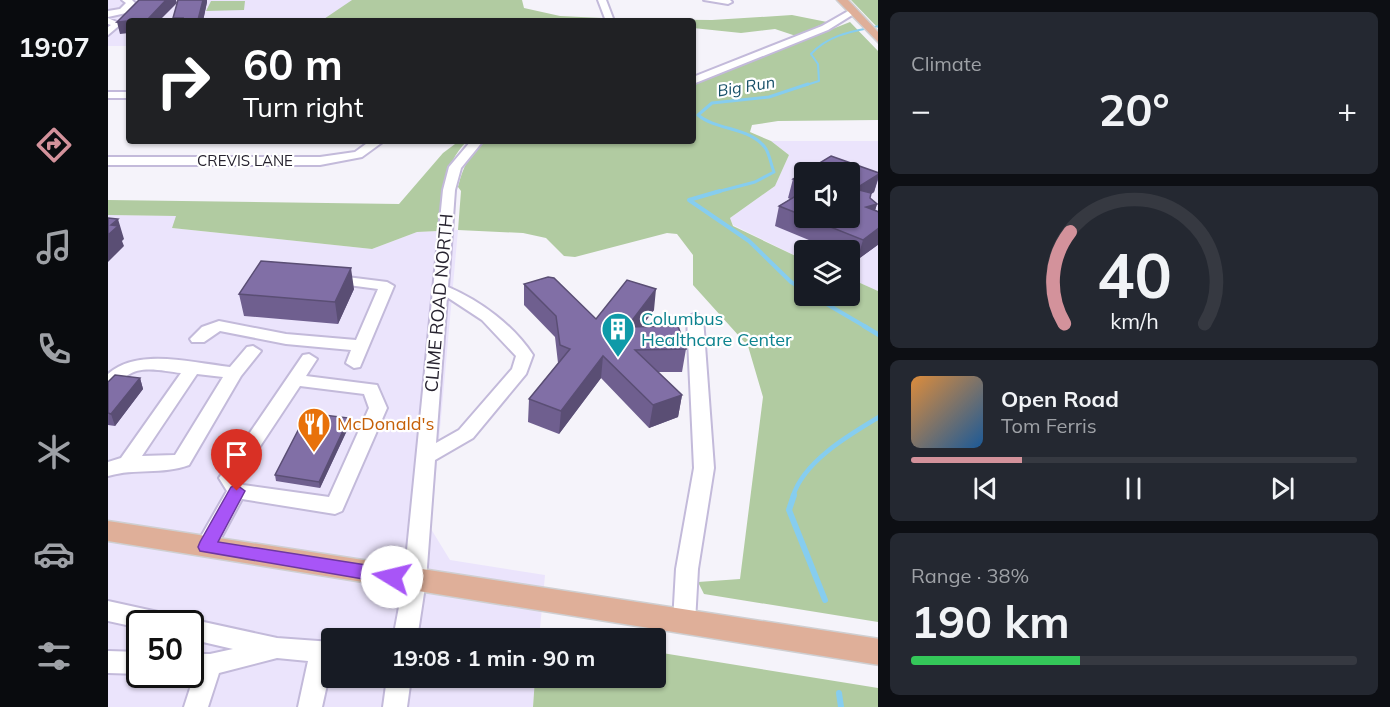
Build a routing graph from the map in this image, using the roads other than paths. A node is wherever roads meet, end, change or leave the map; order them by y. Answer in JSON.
{"nodes":[{"id":1,"x":126,"y":0,"type":"edge"},
{"id":2,"x":602,"y":0,"type":"edge"},
{"id":3,"x":708,"y":0,"type":"edge"},
{"id":4,"x":842,"y":0,"type":"edge"},
{"id":5,"x":728,"y":2,"type":"dead end"},
{"id":6,"x":108,"y":14,"type":"edge"},
{"id":7,"x":856,"y":16,"type":"junction"},
{"id":8,"x":609,"y":18,"type":"edge"},
{"id":9,"x":108,"y":21,"type":"edge"},
{"id":10,"x":108,"y":32,"type":"edge"},
{"id":11,"x":878,"y":39,"type":"edge"},
{"id":12,"x":696,"y":80,"type":"edge"},
{"id":13,"x":108,"y":94,"type":"edge"},
{"id":14,"x":126,"y":94,"type":"edge"},
{"id":15,"x":374,"y":144,"type":"edge"},
{"id":16,"x":474,"y":144,"type":"edge"},
{"id":17,"x":108,"y":162,"type":"edge"},
{"id":18,"x":316,"y":278,"type":"edge"},
{"id":19,"x":441,"y":289,"type":"junction"},
{"id":20,"x":695,"y":318,"type":"dead end"},
{"id":21,"x":203,"y":334,"type":"dead end"},
{"id":22,"x":363,"y":345,"type":"junction"},
{"id":23,"x":253,"y":351,"type":"dead end"},
{"id":24,"x":309,"y":359,"type":"dead end"},
{"id":25,"x":354,"y":363,"type":"dead end"},
{"id":26,"x":192,"y":369,"type":"junction"},
{"id":27,"x":234,"y":373,"type":"junction"},
{"id":28,"x":295,"y":380,"type":"junction"},
{"id":29,"x":108,"y":384,"type":"edge"},
{"id":30,"x":426,"y":457,"type":"junction"},
{"id":31,"x":128,"y":462,"type":"junction"},
{"id":32,"x":108,"y":469,"type":"edge"},
{"id":33,"x":237,"y":491,"type":"junction"},
{"id":34,"x":108,"y":531,"type":"edge"},
{"id":35,"x":206,"y":547,"type":"junction"},
{"id":36,"x":415,"y":580,"type":"junction"},
{"id":37,"x":108,"y":611,"type":"edge"},
{"id":38,"x":126,"y":615,"type":"edge"},
{"id":39,"x":684,"y":622,"type":"junction"},
{"id":40,"x":407,"y":628,"type":"edge"},
{"id":41,"x":204,"y":632,"type":"edge"},
{"id":42,"x":277,"y":648,"type":"junction"},
{"id":43,"x":321,"y":651,"type":"edge"},
{"id":44,"x":878,"y":652,"type":"edge"},
{"id":45,"x":108,"y":662,"type":"edge"},
{"id":46,"x":126,"y":663,"type":"edge"},
{"id":47,"x":204,"y":664,"type":"edge"},
{"id":48,"x":321,"y":671,"type":"edge"},
{"id":49,"x":198,"y":688,"type":"edge"},
{"id":50,"x":398,"y":688,"type":"edge"},
{"id":51,"x":196,"y":707,"type":"edge"},
{"id":52,"x":310,"y":707,"type":"edge"},
{"id":53,"x":395,"y":707,"type":"edge"}],
"edges":[{"from":1,"to":6,"type":"street"},
{"from":2,"to":8,"type":"street"},
{"from":3,"to":5,"type":"street"},
{"from":4,"to":7,"type":"main road"},
{"from":7,"to":11,"type":"main road"},
{"from":7,"to":12,"type":"street"},
{"from":9,"to":10,"type":"street"},
{"from":13,"to":14,"type":"street"},
{"from":15,"to":17,"type":"street","name":"CREVIS LANE"},
{"from":16,"to":19,"type":"street","name":"CLIME ROAD NORTH"},
{"from":18,"to":22,"type":"street"},
{"from":19,"to":30,"type":"street","name":"CLIME ROAD NORTH"},
{"from":19,"to":30,"type":"street"},
{"from":20,"to":39,"type":"street"},
{"from":21,"to":22,"type":"street"},
{"from":22,"to":25,"type":"street"},
{"from":23,"to":27,"type":"street"},
{"from":24,"to":28,"type":"street"},
{"from":26,"to":27,"type":"street"},
{"from":26,"to":29,"type":"street"},
{"from":26,"to":31,"type":"street"},
{"from":27,"to":31,"type":"street"},
{"from":28,"to":33,"type":"street"},
{"from":28,"to":33,"type":"street"},
{"from":30,"to":36,"type":"street","name":"CLIME ROAD NORTH"},
{"from":31,"to":32,"type":"street"},
{"from":33,"to":35,"type":"street"},
{"from":34,"to":35,"type":"main road"},
{"from":35,"to":36,"type":"main road"},
{"from":36,"to":39,"type":"main road"},
{"from":36,"to":40,"type":"street","name":"CLIME ROAD NORTH"},
{"from":37,"to":38,"type":"street"},
{"from":39,"to":44,"type":"main road"},
{"from":41,"to":42,"type":"street"},
{"from":42,"to":43,"type":"street"},
{"from":42,"to":47,"type":"street"},
{"from":45,"to":46,"type":"street"},
{"from":48,"to":52,"type":"street"},
{"from":49,"to":51,"type":"street"},
{"from":50,"to":53,"type":"street"}]}
